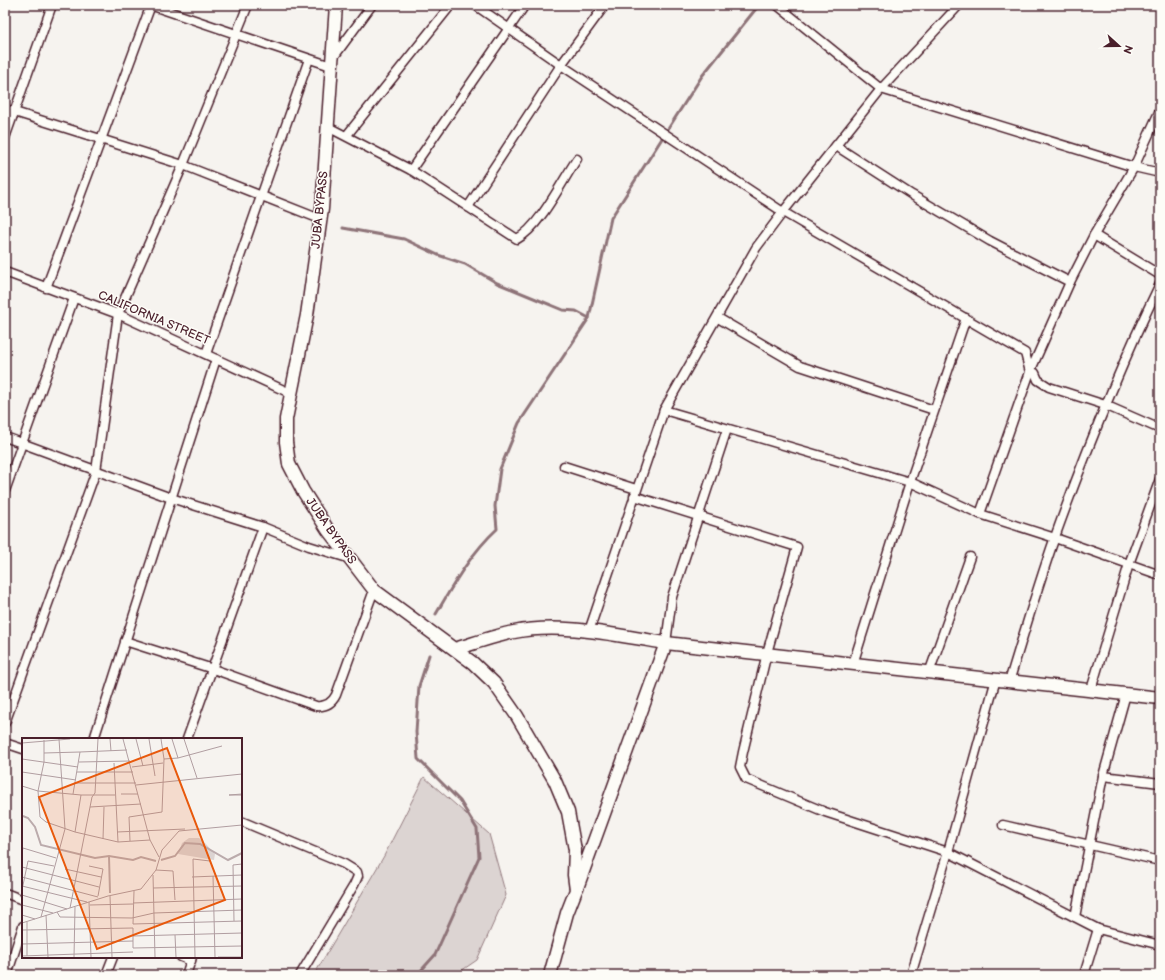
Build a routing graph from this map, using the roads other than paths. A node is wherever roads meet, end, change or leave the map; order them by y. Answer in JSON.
{"nodes":[{"id":1,"x":52,"y":5,"type":"edge"},
{"id":2,"x":150,"y":5,"type":"edge"},
{"id":3,"x":248,"y":5,"type":"edge"},
{"id":4,"x":336,"y":5,"type":"edge"},
{"id":5,"x":372,"y":5,"type":"edge"},
{"id":6,"x":451,"y":5,"type":"edge"},
{"id":7,"x":475,"y":5,"type":"edge"},
{"id":8,"x":525,"y":5,"type":"edge"},
{"id":9,"x":605,"y":5,"type":"edge"},
{"id":10,"x":777,"y":5,"type":"edge"},
{"id":11,"x":958,"y":5,"type":"edge"},
{"id":12,"x":508,"y":28,"type":"junction"},
{"id":13,"x":237,"y":34,"type":"junction"},
{"id":14,"x":309,"y":59,"type":"junction"},
{"id":15,"x":332,"y":62,"type":"junction"},
{"id":16,"x":561,"y":65,"type":"junction"},
{"id":17,"x":881,"y":89,"type":"junction"},
{"id":18,"x":5,"y":109,"type":"edge"},
{"id":19,"x":1160,"y":110,"type":"edge"},
{"id":20,"x":14,"y":112,"type":"junction"},
{"id":21,"x":328,"y":127,"type":"junction"},
{"id":22,"x":347,"y":135,"type":"junction"},
{"id":23,"x":5,"y":138,"type":"edge"},
{"id":24,"x":101,"y":138,"type":"junction"},
{"id":25,"x":836,"y":146,"type":"junction"},
{"id":26,"x":577,"y":159,"type":"dead end"},
{"id":27,"x":183,"y":165,"type":"junction"},
{"id":28,"x":1134,"y":167,"type":"junction"},
{"id":29,"x":411,"y":170,"type":"junction"},
{"id":30,"x":1160,"y":173,"type":"edge"},
{"id":31,"x":262,"y":196,"type":"junction"},
{"id":32,"x":468,"y":207,"type":"junction"},
{"id":33,"x":783,"y":212,"type":"junction"},
{"id":34,"x":320,"y":219,"type":"junction"},
{"id":35,"x":1094,"y":235,"type":"junction"},
{"id":36,"x":5,"y":272,"type":"edge"},
{"id":37,"x":1160,"y":275,"type":"edge"},
{"id":38,"x":1070,"y":282,"type":"junction"},
{"id":39,"x":1160,"y":284,"type":"edge"},
{"id":40,"x":46,"y":288,"type":"junction"},
{"id":41,"x":74,"y":298,"type":"junction"},
{"id":42,"x":118,"y":314,"type":"junction"},
{"id":43,"x":718,"y":318,"type":"junction"},
{"id":44,"x":966,"y":318,"type":"junction"},
{"id":45,"x":206,"y":354,"type":"junction"},
{"id":46,"x":216,"y":359,"type":"junction"},
{"id":47,"x":1034,"y":363,"type":"junction"},
{"id":48,"x":1030,"y":372,"type":"junction"},
{"id":49,"x":290,"y":393,"type":"junction"},
{"id":50,"x":1106,"y":405,"type":"junction"},
{"id":51,"x":664,"y":410,"type":"junction"},
{"id":52,"x":934,"y":410,"type":"junction"},
{"id":53,"x":1160,"y":429,"type":"edge"},
{"id":54,"x":727,"y":430,"type":"junction"},
{"id":55,"x":5,"y":437,"type":"edge"},
{"id":56,"x":22,"y":443,"type":"junction"},
{"id":57,"x":564,"y":466,"type":"dead end"},
{"id":58,"x":96,"y":471,"type":"junction"},
{"id":59,"x":1160,"y":479,"type":"edge"},
{"id":60,"x":910,"y":482,"type":"junction"},
{"id":61,"x":5,"y":491,"type":"edge"},
{"id":62,"x":635,"y":492,"type":"junction"},
{"id":63,"x":171,"y":498,"type":"junction"},
{"id":64,"x":980,"y":514,"type":"junction"},
{"id":65,"x":699,"y":517,"type":"junction"},
{"id":66,"x":263,"y":527,"type":"junction"},
{"id":67,"x":1055,"y":538,"type":"junction"},
{"id":68,"x":970,"y":557,"type":"dead end"},
{"id":69,"x":352,"y":560,"type":"junction"},
{"id":70,"x":1129,"y":564,"type":"junction"},
{"id":71,"x":1160,"y":575,"type":"edge"},
{"id":72,"x":374,"y":590,"type":"junction"},
{"id":73,"x":589,"y":631,"type":"junction"},
{"id":74,"x":125,"y":641,"type":"junction"},
{"id":75,"x":666,"y":643,"type":"junction"},
{"id":76,"x":455,"y":649,"type":"junction"},
{"id":77,"x":767,"y":653,"type":"junction"},
{"id":78,"x":853,"y":664,"type":"junction"},
{"id":79,"x":213,"y":669,"type":"junction"},
{"id":80,"x":929,"y":673,"type":"junction"},
{"id":81,"x":996,"y":679,"type":"junction"},
{"id":82,"x":1009,"y":682,"type":"junction"},
{"id":83,"x":1091,"y":690,"type":"junction"},
{"id":84,"x":1126,"y":694,"type":"junction"},
{"id":85,"x":1160,"y":698,"type":"edge"},
{"id":86,"x":5,"y":723,"type":"edge"},
{"id":87,"x":94,"y":738,"type":"edge"},
{"id":88,"x":187,"y":738,"type":"edge"},
{"id":89,"x":5,"y":743,"type":"edge"},
{"id":90,"x":22,"y":749,"type":"edge"},
{"id":91,"x":1103,"y":776,"type":"junction"},
{"id":92,"x":1160,"y":783,"type":"edge"},
{"id":93,"x":242,"y":821,"type":"edge"},
{"id":94,"x":1004,"y":825,"type":"dead end"},
{"id":95,"x":1089,"y":845,"type":"junction"},
{"id":96,"x":948,"y":852,"type":"junction"},
{"id":97,"x":1160,"y":861,"type":"edge"},
{"id":98,"x":576,"y":890,"type":"junction"},
{"id":99,"x":5,"y":893,"type":"edge"},
{"id":100,"x":22,"y":900,"type":"edge"},
{"id":101,"x":1075,"y":917,"type":"junction"},
{"id":102,"x":22,"y":929,"type":"edge"},
{"id":103,"x":1098,"y":929,"type":"junction"},
{"id":104,"x":1160,"y":945,"type":"edge"},
{"id":105,"x":113,"y":958,"type":"edge"},
{"id":106,"x":192,"y":959,"type":"edge"},
{"id":107,"x":7,"y":975,"type":"edge"},
{"id":108,"x":106,"y":975,"type":"edge"},
{"id":109,"x":186,"y":975,"type":"edge"},
{"id":110,"x":300,"y":975,"type":"edge"},
{"id":111,"x":550,"y":975,"type":"edge"},
{"id":112,"x":911,"y":975,"type":"edge"},
{"id":113,"x":1084,"y":975,"type":"edge"}],
"edges":[{"from":1,"to":20,"type":"street"},
{"from":2,"to":13,"type":"street"},
{"from":2,"to":24,"type":"street"},
{"from":3,"to":13,"type":"street"},
{"from":4,"to":15,"type":"main road","name":"JUBA BYPASS"},
{"from":5,"to":15,"type":"street"},
{"from":6,"to":22,"type":"street"},
{"from":7,"to":12,"type":"street"},
{"from":8,"to":12,"type":"street"},
{"from":9,"to":16,"type":"street"},
{"from":10,"to":17,"type":"street"},
{"from":11,"to":17,"type":"street"},
{"from":12,"to":16,"type":"street"},
{"from":12,"to":29,"type":"street"},
{"from":13,"to":14,"type":"street"},
{"from":13,"to":27,"type":"street"},
{"from":14,"to":15,"type":"street"},
{"from":14,"to":31,"type":"street"},
{"from":15,"to":21,"type":"main road","name":"JUBA BYPASS"},
{"from":16,"to":32,"type":"street"},
{"from":16,"to":33,"type":"street"},
{"from":17,"to":25,"type":"street"},
{"from":17,"to":28,"type":"street"},
{"from":18,"to":20,"type":"street"},
{"from":19,"to":28,"type":"street"},
{"from":20,"to":23,"type":"street"},
{"from":20,"to":24,"type":"street"},
{"from":21,"to":22,"type":"street"},
{"from":21,"to":34,"type":"main road","name":"JUBA BYPASS"},
{"from":22,"to":29,"type":"street"},
{"from":24,"to":27,"type":"street"},
{"from":24,"to":40,"type":"street"},
{"from":25,"to":33,"type":"street"},
{"from":25,"to":38,"type":"street"},
{"from":26,"to":32,"type":"street"},
{"from":27,"to":31,"type":"street"},
{"from":27,"to":42,"type":"street"},
{"from":28,"to":30,"type":"street"},
{"from":28,"to":35,"type":"street"},
{"from":29,"to":32,"type":"street"},
{"from":31,"to":34,"type":"street"},
{"from":31,"to":45,"type":"street"},
{"from":33,"to":43,"type":"street"},
{"from":33,"to":44,"type":"street"},
{"from":33,"to":47,"type":"street"},
{"from":34,"to":49,"type":"main road","name":"JUBA BYPASS"},
{"from":35,"to":37,"type":"street"},
{"from":35,"to":38,"type":"street"},
{"from":36,"to":40,"type":"street","name":"CALIFORNIA STREET"},
{"from":38,"to":47,"type":"street"},
{"from":39,"to":50,"type":"street"},
{"from":40,"to":41,"type":"street","name":"CALIFORNIA STREET"},
{"from":41,"to":42,"type":"street","name":"CALIFORNIA STREET"},
{"from":41,"to":56,"type":"street"},
{"from":42,"to":45,"type":"street","name":"CALIFORNIA STREET"},
{"from":42,"to":58,"type":"street"},
{"from":43,"to":51,"type":"street"},
{"from":43,"to":52,"type":"street"},
{"from":44,"to":48,"type":"street"},
{"from":44,"to":52,"type":"street"},
{"from":45,"to":46,"type":"street","name":"CALIFORNIA STREET"},
{"from":46,"to":49,"type":"street","name":"CALIFORNIA STREET"},
{"from":46,"to":63,"type":"street"},
{"from":47,"to":48,"type":"street"},
{"from":48,"to":50,"type":"street"},
{"from":48,"to":64,"type":"street"},
{"from":49,"to":69,"type":"main road","name":"JUBA BYPASS"},
{"from":50,"to":53,"type":"street"},
{"from":50,"to":67,"type":"street"},
{"from":51,"to":54,"type":"street"},
{"from":51,"to":62,"type":"street"},
{"from":52,"to":60,"type":"street"},
{"from":54,"to":60,"type":"street"},
{"from":54,"to":65,"type":"street"},
{"from":55,"to":56,"type":"street"},
{"from":56,"to":58,"type":"street"},
{"from":56,"to":61,"type":"street"},
{"from":57,"to":62,"type":"street"},
{"from":58,"to":63,"type":"street"},
{"from":58,"to":86,"type":"street"},
{"from":59,"to":70,"type":"street"},
{"from":60,"to":64,"type":"street"},
{"from":60,"to":78,"type":"street"},
{"from":62,"to":65,"type":"street"},
{"from":62,"to":73,"type":"street"},
{"from":63,"to":66,"type":"street"},
{"from":63,"to":74,"type":"street"},
{"from":64,"to":67,"type":"street"},
{"from":65,"to":75,"type":"street"},
{"from":65,"to":77,"type":"street"},
{"from":66,"to":69,"type":"street"},
{"from":66,"to":79,"type":"street"},
{"from":67,"to":70,"type":"street"},
{"from":67,"to":82,"type":"street"},
{"from":68,"to":80,"type":"street"},
{"from":69,"to":72,"type":"main road","name":"JUBA BYPASS"},
{"from":70,"to":71,"type":"street"},
{"from":70,"to":83,"type":"street"},
{"from":72,"to":76,"type":"main road","name":"JUBA BYPASS"},
{"from":72,"to":79,"type":"street"},
{"from":73,"to":75,"type":"main road"},
{"from":73,"to":76,"type":"main road"},
{"from":74,"to":79,"type":"street"},
{"from":74,"to":87,"type":"street"},
{"from":75,"to":77,"type":"main road"},
{"from":75,"to":98,"type":"main road"},
{"from":76,"to":98,"type":"main road","name":"JUBA BYPASS"},
{"from":77,"to":78,"type":"main road"},
{"from":77,"to":96,"type":"street"},
{"from":78,"to":80,"type":"main road"},
{"from":79,"to":88,"type":"street"},
{"from":80,"to":81,"type":"main road"},
{"from":81,"to":82,"type":"main road"},
{"from":81,"to":96,"type":"street"},
{"from":82,"to":83,"type":"main road"},
{"from":83,"to":84,"type":"main road"},
{"from":84,"to":85,"type":"main road"},
{"from":84,"to":91,"type":"street"},
{"from":89,"to":90,"type":"street"},
{"from":91,"to":92,"type":"street"},
{"from":91,"to":95,"type":"street"},
{"from":93,"to":110,"type":"street"},
{"from":94,"to":95,"type":"street"},
{"from":95,"to":97,"type":"street"},
{"from":95,"to":101,"type":"street"},
{"from":96,"to":101,"type":"street"},
{"from":96,"to":112,"type":"street"},
{"from":98,"to":111,"type":"main road","name":"JUBA BYPASS"},
{"from":99,"to":100,"type":"street"},
{"from":101,"to":103,"type":"street"},
{"from":102,"to":107,"type":"street"},
{"from":103,"to":104,"type":"street"},
{"from":103,"to":113,"type":"street"},
{"from":105,"to":108,"type":"street"},
{"from":106,"to":109,"type":"street"}]}
